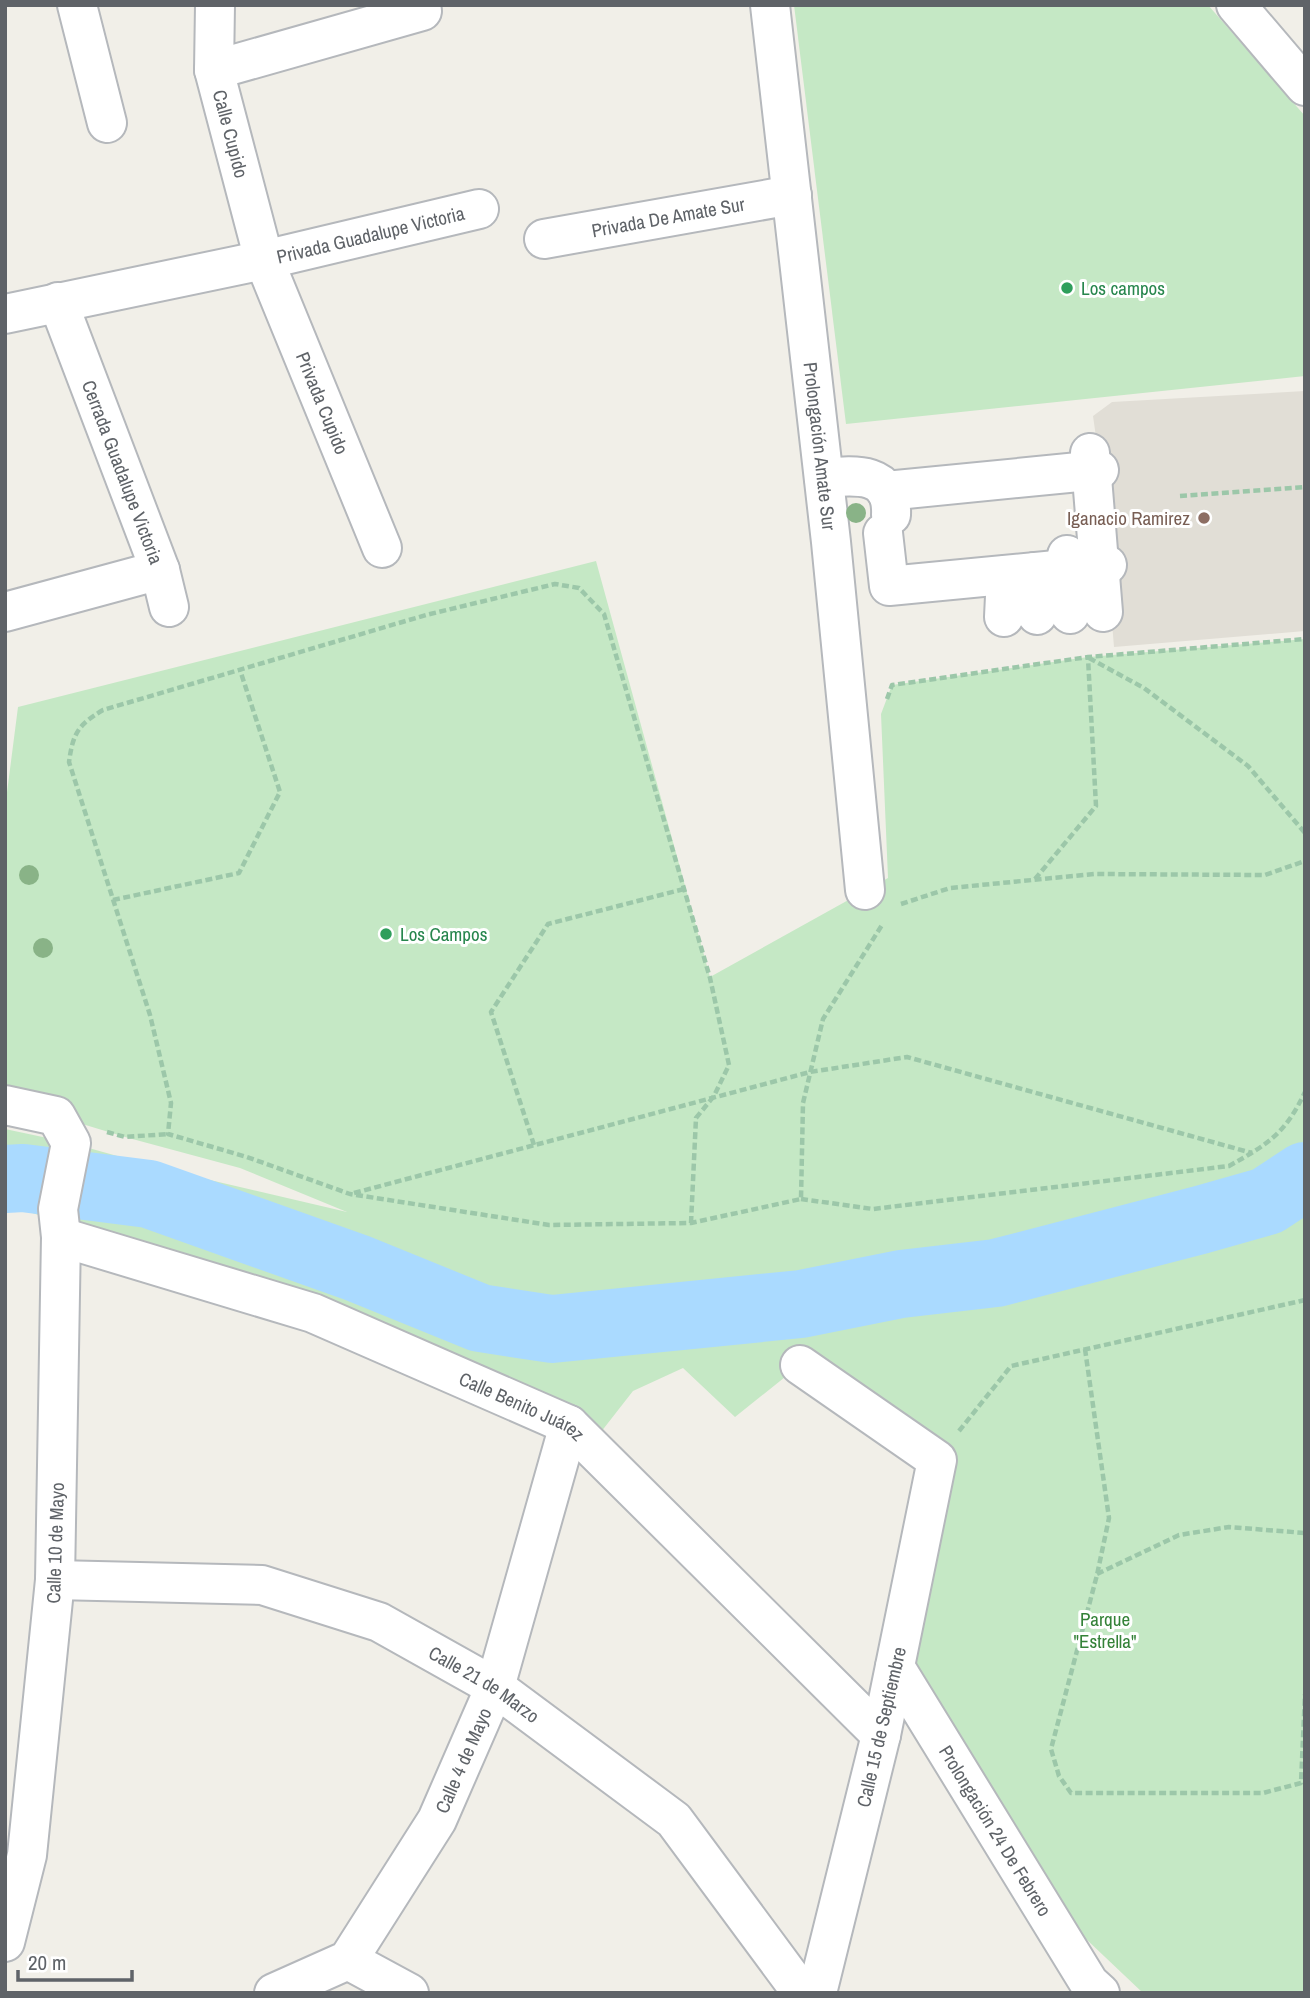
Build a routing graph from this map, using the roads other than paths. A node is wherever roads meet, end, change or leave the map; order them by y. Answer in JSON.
{"nodes":[{"id":1,"x":77,"y":5,"type":"edge"},
{"id":2,"x":215,"y":5,"type":"edge"},
{"id":3,"x":770,"y":5,"type":"edge"},
{"id":4,"x":1237,"y":5,"type":"edge"},
{"id":5,"x":422,"y":11,"type":"dead end"},
{"id":6,"x":214,"y":70,"type":"junction"},
{"id":7,"x":1305,"y":86,"type":"edge"},
{"id":8,"x":107,"y":123,"type":"dead end"},
{"id":9,"x":792,"y":195,"type":"junction"},
{"id":10,"x":479,"y":209,"type":"dead end"},
{"id":11,"x":544,"y":239,"type":"dead end"},
{"id":12,"x":264,"y":260,"type":"junction"},
{"id":13,"x":58,"y":302,"type":"junction"},
{"id":14,"x":5,"y":314,"type":"edge"},
{"id":15,"x":824,"y":478,"type":"junction"},
{"id":16,"x":994,"y":479,"type":"junction"},
{"id":17,"x":883,"y":533,"type":"junction"},
{"id":18,"x":831,"y":542,"type":"junction"},
{"id":19,"x":382,"y":548,"type":"dead end"},
{"id":20,"x":160,"y":570,"type":"junction"},
{"id":21,"x":1011,"y":570,"type":"junction"},
{"id":22,"x":169,"y":607,"type":"dead end"},
{"id":23,"x":5,"y":612,"type":"edge"},
{"id":24,"x":880,"y":905,"type":"road end"},
{"id":25,"x":5,"y":1105,"type":"edge"},
{"id":26,"x":59,"y":1223,"type":"junction"},
{"id":27,"x":800,"y":1364,"type":"dead end"},
{"id":28,"x":569,"y":1425,"type":"junction"},
{"id":29,"x":55,"y":1580,"type":"junction"},
{"id":30,"x":895,"y":1667,"type":"junction"},
{"id":31,"x":495,"y":1687,"type":"junction"},
{"id":32,"x":881,"y":1735,"type":"junction"},
{"id":33,"x":5,"y":1942,"type":"edge"},
{"id":34,"x":348,"y":1960,"type":"junction"},
{"id":35,"x":274,"y":1993,"type":"edge"},
{"id":36,"x":409,"y":1993,"type":"edge"},
{"id":37,"x":802,"y":1993,"type":"edge"},
{"id":38,"x":817,"y":1993,"type":"edge"},
{"id":39,"x":1100,"y":1993,"type":"edge"}],
"edges":[{"from":1,"to":8,"type":"street"},
{"from":2,"to":6,"type":"street","name":"Calle Cupido"},
{"from":3,"to":9,"type":"street","name":"Prolongación Amate Sur"},
{"from":4,"to":7,"type":"street"},
{"from":5,"to":6,"type":"street"},
{"from":6,"to":12,"type":"street","name":"Calle Cupido"},
{"from":9,"to":11,"type":"street","name":"Privada De Amate Sur"},
{"from":9,"to":15,"type":"street","name":"Prolongación Amate Sur"},
{"from":10,"to":12,"type":"street","name":"Privada Guadalupe Victoria"},
{"from":12,"to":13,"type":"street","name":"Privada Guadalupe Victoria"},
{"from":12,"to":19,"type":"street","name":"Privada Cupido"},
{"from":13,"to":14,"type":"street","name":"Privada Guadalupe Victoria"},
{"from":13,"to":20,"type":"street","name":"Cerrada Guadalupe Victoria"},
{"from":15,"to":16,"type":"street"},
{"from":15,"to":18,"type":"street","name":"Prolongación Amate Sur"},
{"from":16,"to":17,"type":"street"},
{"from":16,"to":21,"type":"street"},
{"from":17,"to":18,"type":"street"},
{"from":17,"to":21,"type":"street"},
{"from":18,"to":24,"type":"street","name":"Prolongación Amate Sur"},
{"from":20,"to":22,"type":"street"},
{"from":20,"to":23,"type":"street","name":"Cerrada Guadalupe Victoria"},
{"from":21,"to":21,"type":"street"},
{"from":25,"to":26,"type":"street","name":"Calle 10 de Mayo"},
{"from":26,"to":28,"type":"street","name":"Calle Benito Juárez"},
{"from":26,"to":29,"type":"street","name":"Calle 10 de Mayo"},
{"from":27,"to":30,"type":"street","name":"Calle 15 de Septiembre"},
{"from":28,"to":31,"type":"street","name":"Calle 4 de Mayo"},
{"from":28,"to":32,"type":"street","name":"Calle Benito Juárez"},
{"from":29,"to":31,"type":"street","name":"Calle 21 de Marzo"},
{"from":29,"to":33,"type":"street","name":"Calle 10 de Mayo"},
{"from":30,"to":32,"type":"street","name":"Calle 15 de Septiembre"},
{"from":30,"to":39,"type":"street","name":"Prolongación 24 De Febrero"},
{"from":31,"to":34,"type":"street","name":"Calle 4 de Mayo"},
{"from":31,"to":37,"type":"street","name":"Calle 21 de Marzo"},
{"from":32,"to":38,"type":"street","name":"Calle 15 de Septiembre"},
{"from":34,"to":35,"type":"street"},
{"from":34,"to":36,"type":"street"}]}
